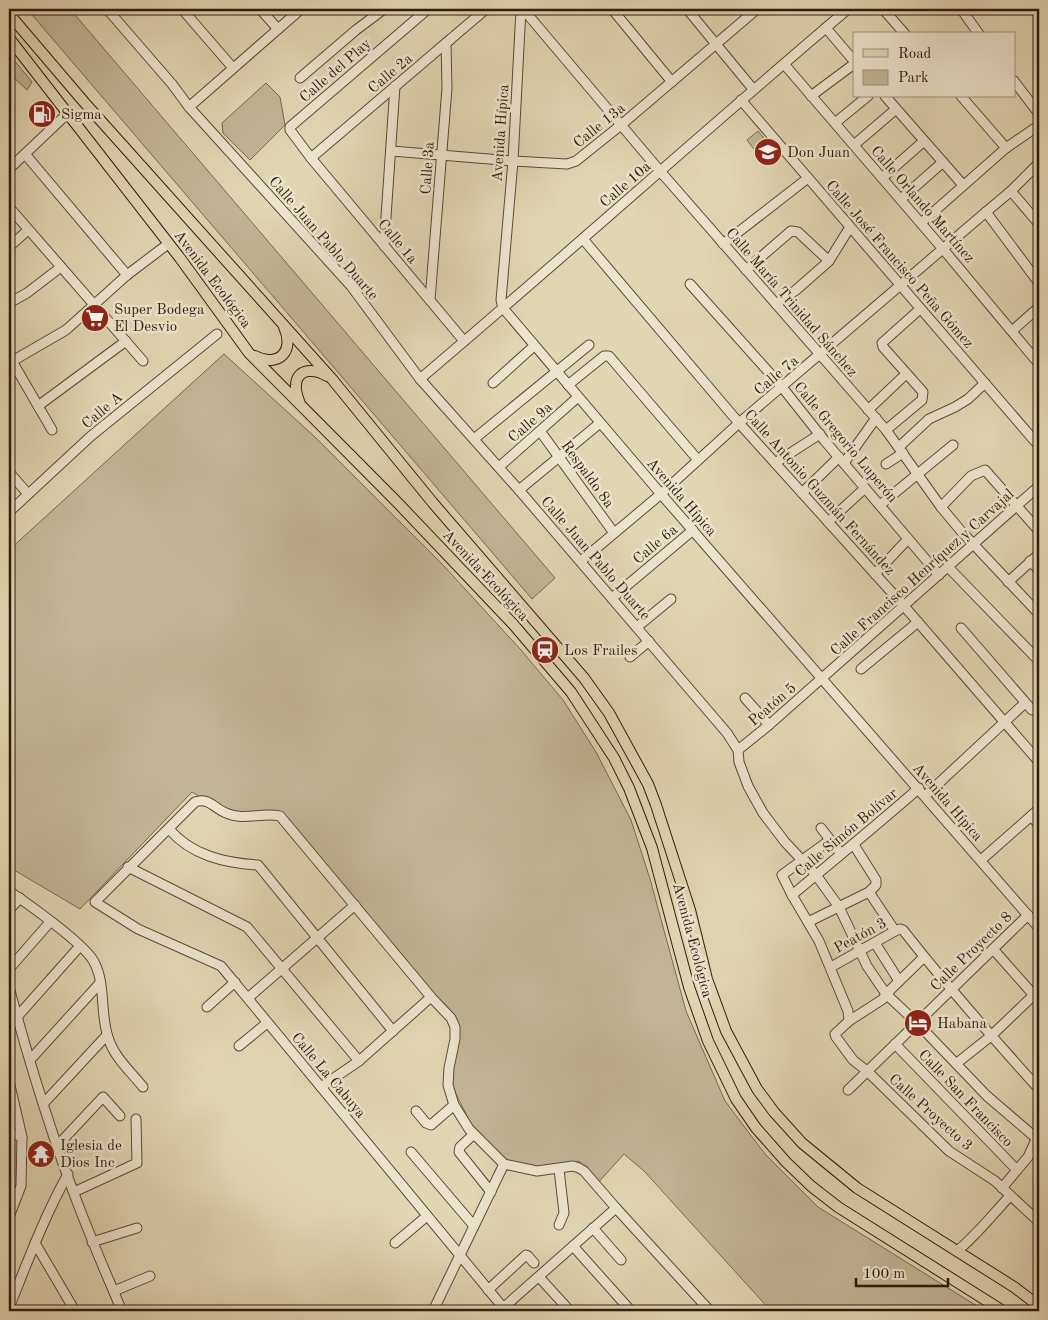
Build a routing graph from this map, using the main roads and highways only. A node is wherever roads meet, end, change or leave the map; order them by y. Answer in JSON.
{"nodes":[{"id":1,"x":9,"y":14,"type":"edge"},
{"id":2,"x":9,"y":38,"type":"edge"},
{"id":3,"x":282,"y":321,"type":"junction"},
{"id":4,"x":249,"y":353,"type":"junction"},
{"id":5,"x":332,"y":379,"type":"junction"},
{"id":6,"x":300,"y":406,"type":"junction"},
{"id":7,"x":1039,"y":1306,"type":"edge"},
{"id":8,"x":1003,"y":1311,"type":"edge"}],
"edges":[{"from":1,"to":3,"type":"main road"},
{"from":2,"to":4,"type":"main road","name":"Avenida Ecológica"},
{"from":3,"to":4,"type":"main road"},
{"from":3,"to":5,"type":"main road"},
{"from":4,"to":6,"type":"main road","name":"Avenida Ecológica"},
{"from":5,"to":6,"type":"main road"},
{"from":5,"to":7,"type":"main road"},
{"from":6,"to":8,"type":"main road","name":"Avenida Ecológica"}]}
